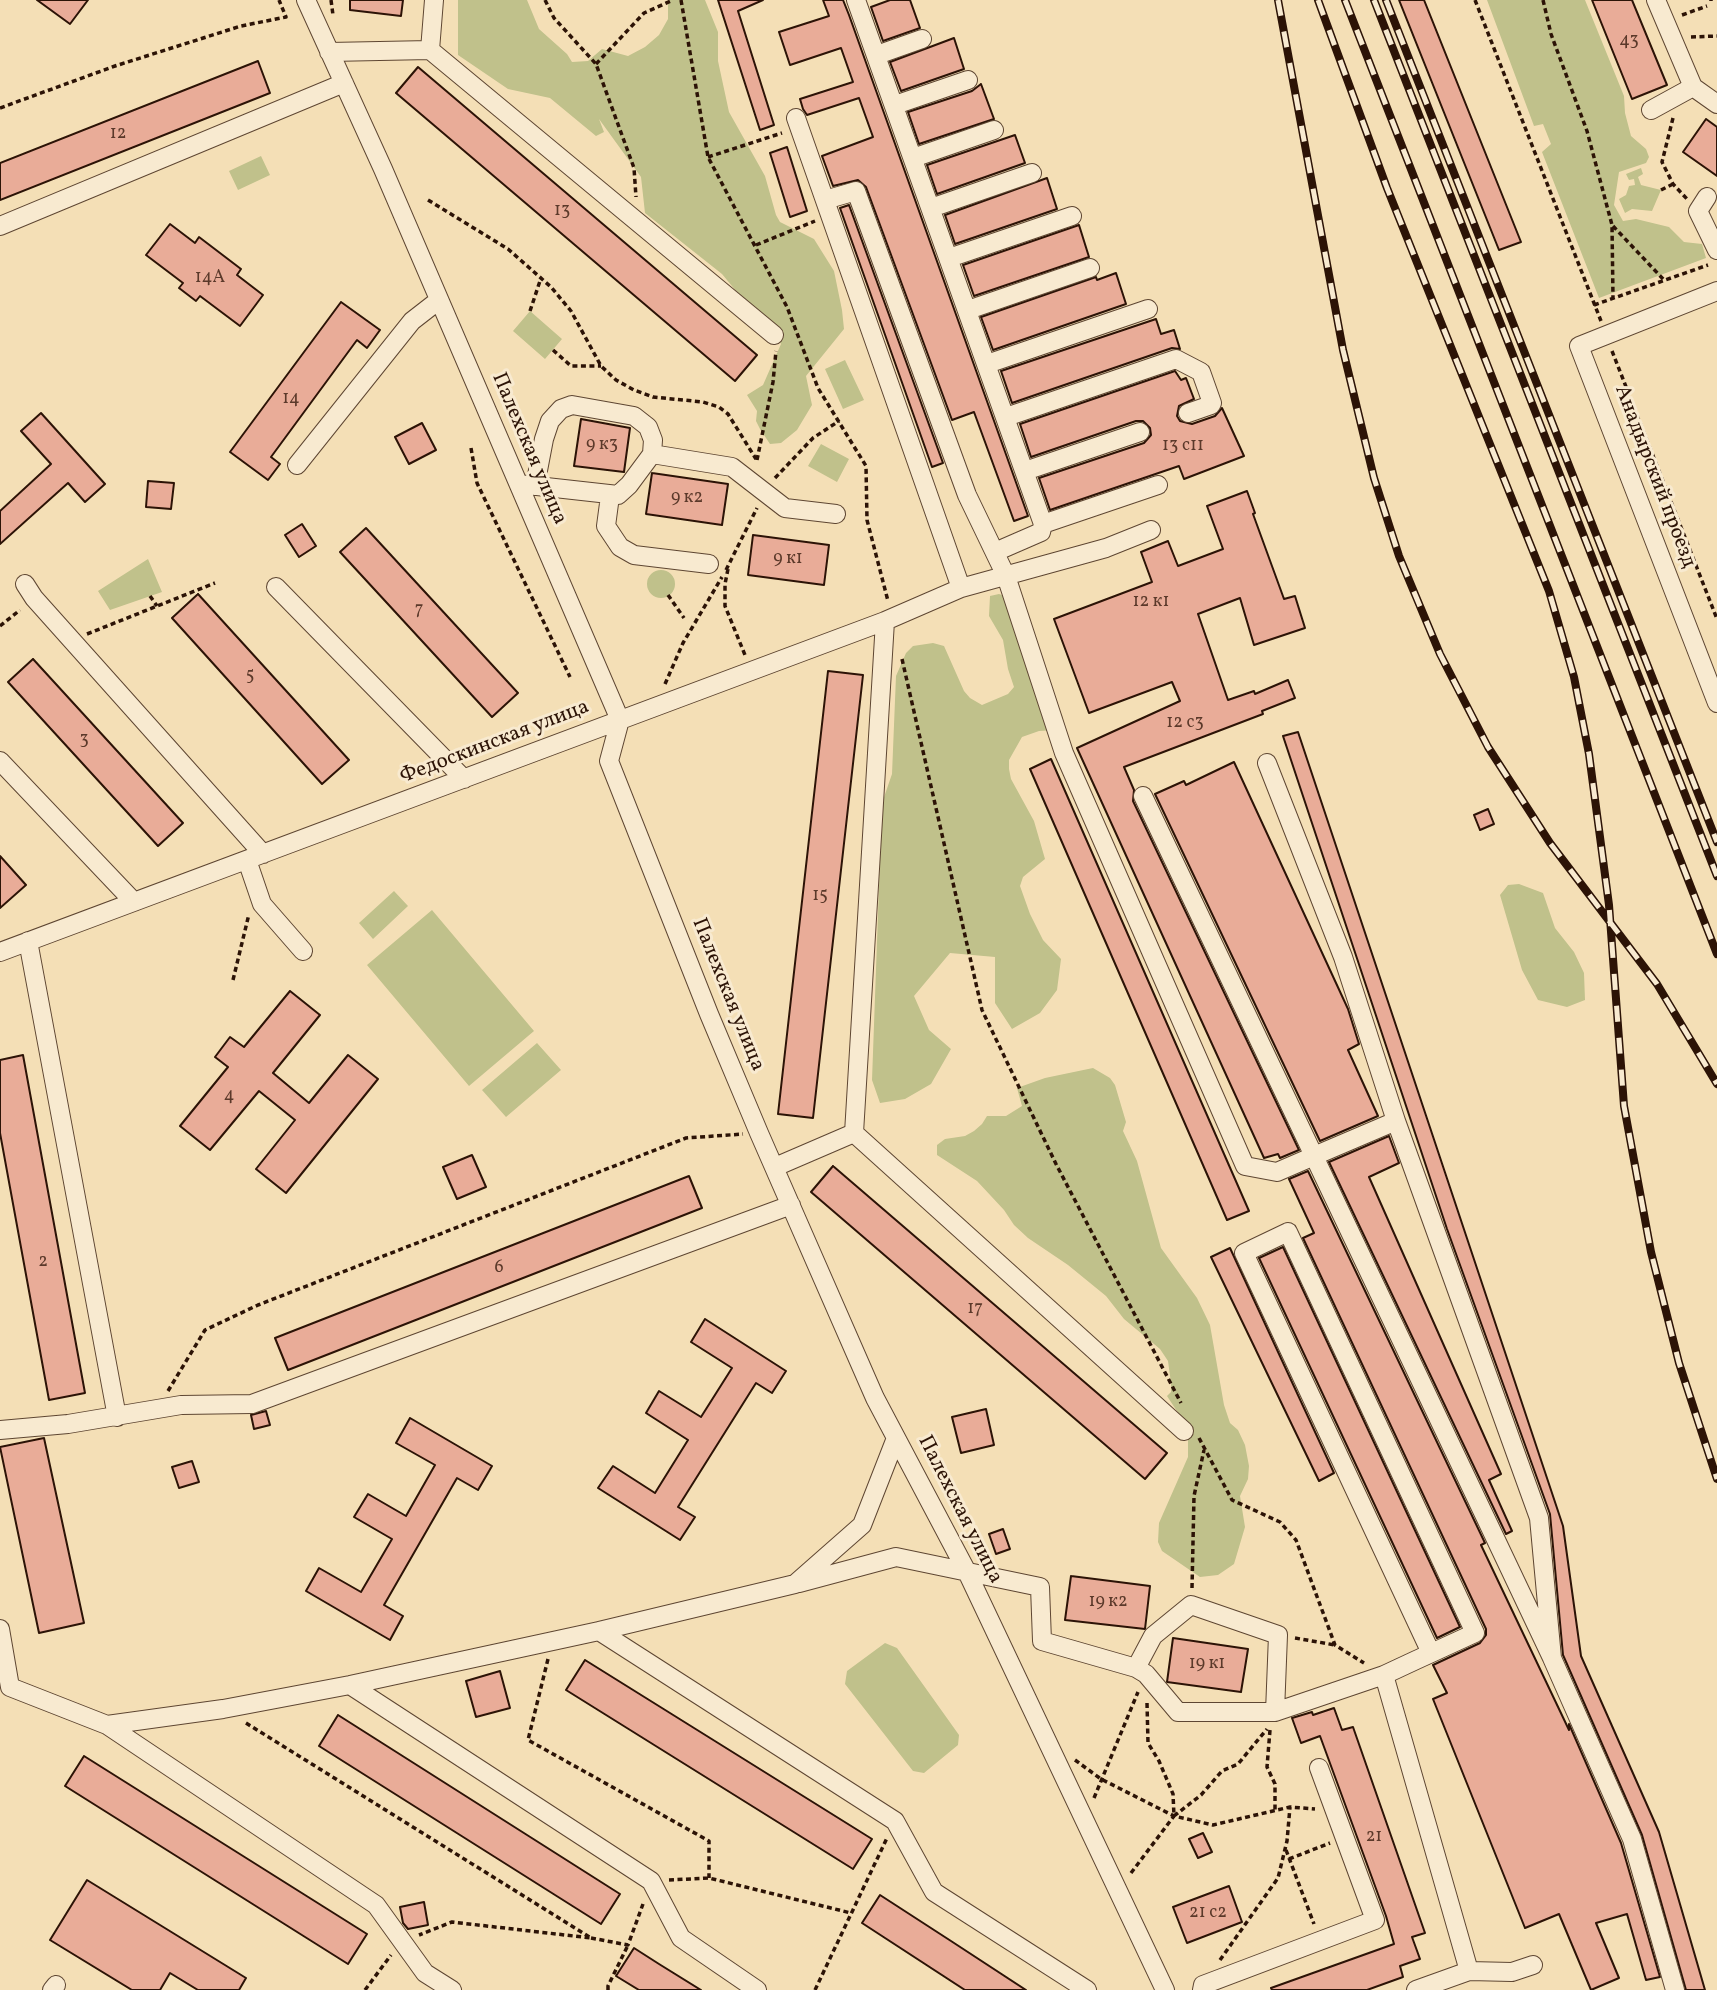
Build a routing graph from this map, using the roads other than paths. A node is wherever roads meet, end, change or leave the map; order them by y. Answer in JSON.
{"nodes":[{"id":1,"x":306,"y":0,"type":"edge"},
{"id":2,"x":434,"y":0,"type":"edge"},
{"id":3,"x":857,"y":0,"type":"edge"},
{"id":4,"x":1656,"y":0,"type":"edge"},
{"id":5,"x":922,"y":39,"type":"dead end"},
{"id":6,"x":430,"y":50,"type":"junction"},
{"id":7,"x":330,"y":52,"type":"junction"},
{"id":8,"x":877,"y":55,"type":"junction"},
{"id":9,"x":968,"y":80,"type":"dead end"},
{"id":10,"x":344,"y":83,"type":"junction"},
{"id":11,"x":1686,"y":90,"type":"junction"},
{"id":12,"x":1717,"y":104,"type":"edge"},
{"id":13,"x":895,"y":105,"type":"junction"},
{"id":14,"x":1651,"y":110,"type":"dead end"},
{"id":15,"x":798,"y":122,"type":"road end"},
{"id":16,"x":994,"y":130,"type":"dead end"},
{"id":17,"x":913,"y":158,"type":"junction"},
{"id":18,"x":1032,"y":173,"type":"dead end"},
{"id":19,"x":1702,"y":204,"type":"road end"},
{"id":20,"x":828,"y":207,"type":"junction"},
{"id":21,"x":932,"y":208,"type":"junction"},
{"id":22,"x":1072,"y":216,"type":"dead end"},
{"id":23,"x":0,"y":226,"type":"edge"},
{"id":24,"x":1717,"y":250,"type":"edge"},
{"id":25,"x":949,"y":258,"type":"junction"},
{"id":26,"x":1090,"y":268,"type":"dead end"},
{"id":27,"x":1717,"y":292,"type":"edge"},
{"id":28,"x":439,"y":300,"type":"junction"},
{"id":29,"x":1148,"y":309,"type":"dead end"},
{"id":30,"x":968,"y":310,"type":"junction"},
{"id":31,"x":774,"y":335,"type":"road end"},
{"id":32,"x":987,"y":364,"type":"junction"},
{"id":33,"x":1188,"y":413,"type":"dead end"},
{"id":34,"x":1006,"y":417,"type":"junction"},
{"id":35,"x":1140,"y":432,"type":"dead end"},
{"id":36,"x":652,"y":454,"type":"junction"},
{"id":37,"x":297,"y":465,"type":"dead end"},
{"id":38,"x":1025,"y":471,"type":"junction"},
{"id":39,"x":527,"y":485,"type":"junction"},
{"id":40,"x":1158,"y":485,"type":"dead end"},
{"id":41,"x":610,"y":496,"type":"junction"},
{"id":42,"x":836,"y":514,"type":"dead end"},
{"id":43,"x":1043,"y":524,"type":"junction"},
{"id":44,"x":1151,"y":530,"type":"dead end"},
{"id":45,"x":995,"y":552,"type":"junction"},
{"id":46,"x":709,"y":564,"type":"dead end"},
{"id":47,"x":1006,"y":576,"type":"junction"},
{"id":48,"x":276,"y":587,"type":"dead end"},
{"id":49,"x":961,"y":588,"type":"junction"},
{"id":50,"x":29,"y":591,"type":"road end"},
{"id":51,"x":888,"y":619,"type":"junction"},
{"id":52,"x":1717,"y":703,"type":"edge"},
{"id":53,"x":620,"y":720,"type":"junction"},
{"id":54,"x":0,"y":761,"type":"edge"},
{"id":55,"x":1267,"y":763,"type":"dead end"},
{"id":56,"x":464,"y":779,"type":"junction"},
{"id":57,"x":1143,"y":796,"type":"dead end"},
{"id":58,"x":255,"y":857,"type":"junction"},
{"id":59,"x":134,"y":902,"type":"junction"},
{"id":60,"x":28,"y":941,"type":"junction"},
{"id":61,"x":303,"y":951,"type":"dead end"},
{"id":62,"x":0,"y":952,"type":"edge"},
{"id":63,"x":1396,"y":1121,"type":"junction"},
{"id":64,"x":855,"y":1133,"type":"junction"},
{"id":65,"x":1314,"y":1156,"type":"junction"},
{"id":66,"x":775,"y":1167,"type":"junction"},
{"id":67,"x":791,"y":1205,"type":"junction"},
{"id":68,"x":117,"y":1417,"type":"junction"},
{"id":69,"x":0,"y":1430,"type":"edge"},
{"id":70,"x":1191,"y":1433,"type":"road end"},
{"id":71,"x":896,"y":1438,"type":"junction"},
{"id":72,"x":967,"y":1572,"type":"junction"},
{"id":73,"x":795,"y":1584,"type":"junction"},
{"id":74,"x":0,"y":1629,"type":"edge"},
{"id":75,"x":599,"y":1631,"type":"junction"},
{"id":76,"x":1431,"y":1653,"type":"junction"},
{"id":77,"x":1552,"y":1658,"type":"junction"},
{"id":78,"x":1141,"y":1671,"type":"junction"},
{"id":79,"x":1384,"y":1675,"type":"junction"},
{"id":80,"x":350,"y":1685,"type":"junction"},
{"id":81,"x":1275,"y":1712,"type":"junction"},
{"id":82,"x":107,"y":1725,"type":"junction"},
{"id":83,"x":1319,"y":1768,"type":"dead end"},
{"id":84,"x":1533,"y":1965,"type":"dead end"},
{"id":85,"x":1469,"y":1971,"type":"junction"},
{"id":86,"x":1202,"y":1987,"type":"edge"},
{"id":87,"x":452,"y":1990,"type":"edge"},
{"id":88,"x":757,"y":1990,"type":"edge"},
{"id":89,"x":1087,"y":1990,"type":"edge"},
{"id":90,"x":1165,"y":1990,"type":"edge"},
{"id":91,"x":1416,"y":1990,"type":"edge"},
{"id":92,"x":1675,"y":1990,"type":"edge"}],
"edges":[{"from":1,"to":7,"type":"street","name":"Палехская улица"},
{"from":2,"to":6,"type":"street"},
{"from":3,"to":8,"type":"street"},
{"from":4,"to":11,"type":"street"},
{"from":5,"to":8,"type":"street"},
{"from":6,"to":7,"type":"street"},
{"from":6,"to":31,"type":"street"},
{"from":7,"to":10,"type":"street","name":"Палехская улица"},
{"from":8,"to":13,"type":"street"},
{"from":9,"to":13,"type":"street"},
{"from":10,"to":23,"type":"street"},
{"from":10,"to":28,"type":"street","name":"Палехская улица"},
{"from":11,"to":12,"type":"street"},
{"from":11,"to":14,"type":"street"},
{"from":13,"to":17,"type":"street"},
{"from":15,"to":20,"type":"street"},
{"from":16,"to":17,"type":"street"},
{"from":17,"to":21,"type":"street"},
{"from":18,"to":21,"type":"street"},
{"from":19,"to":24,"type":"street"},
{"from":20,"to":45,"type":"street"},
{"from":20,"to":49,"type":"street"},
{"from":21,"to":25,"type":"street"},
{"from":22,"to":25,"type":"street"},
{"from":25,"to":30,"type":"street"},
{"from":26,"to":30,"type":"street"},
{"from":27,"to":52,"type":"street","name":"Анадырский проезд"},
{"from":28,"to":37,"type":"street"},
{"from":28,"to":39,"type":"street","name":"Палехская улица"},
{"from":29,"to":32,"type":"street"},
{"from":30,"to":32,"type":"street"},
{"from":32,"to":34,"type":"street"},
{"from":33,"to":34,"type":"street"},
{"from":34,"to":38,"type":"street"},
{"from":35,"to":38,"type":"street"},
{"from":36,"to":39,"type":"street"},
{"from":36,"to":41,"type":"street"},
{"from":36,"to":42,"type":"street"},
{"from":38,"to":43,"type":"street"},
{"from":39,"to":41,"type":"street"},
{"from":39,"to":53,"type":"street","name":"Палехская улица"},
{"from":40,"to":43,"type":"street"},
{"from":41,"to":46,"type":"street"},
{"from":43,"to":45,"type":"street"},
{"from":44,"to":47,"type":"street","name":"Федоскинская улица"},
{"from":45,"to":47,"type":"street"},
{"from":47,"to":49,"type":"street","name":"Федоскинская улица"},
{"from":47,"to":65,"type":"street"},
{"from":48,"to":56,"type":"street"},
{"from":49,"to":51,"type":"street","name":"Федоскинская улица"},
{"from":50,"to":58,"type":"street"},
{"from":51,"to":53,"type":"street","name":"Федоскинская улица"},
{"from":51,"to":64,"type":"street"},
{"from":53,"to":56,"type":"street","name":"Федоскинская улица"},
{"from":53,"to":66,"type":"street","name":"Палехская улица"},
{"from":54,"to":59,"type":"street"},
{"from":55,"to":63,"type":"street"},
{"from":56,"to":58,"type":"street","name":"Федоскинская улица"},
{"from":57,"to":65,"type":"street"},
{"from":58,"to":59,"type":"street","name":"Федоскинская улица"},
{"from":58,"to":61,"type":"street"},
{"from":59,"to":60,"type":"street","name":"Федоскинская улица"},
{"from":60,"to":62,"type":"street","name":"Федоскинская улица"},
{"from":60,"to":68,"type":"street"},
{"from":63,"to":65,"type":"street"},
{"from":63,"to":77,"type":"street"},
{"from":64,"to":66,"type":"street"},
{"from":64,"to":70,"type":"street"},
{"from":65,"to":77,"type":"street"},
{"from":66,"to":67,"type":"street","name":"Палехская улица"},
{"from":67,"to":68,"type":"street"},
{"from":67,"to":71,"type":"street","name":"Палехская улица"},
{"from":68,"to":69,"type":"street"},
{"from":71,"to":72,"type":"street","name":"Палехская улица"},
{"from":71,"to":73,"type":"street"},
{"from":72,"to":73,"type":"street"},
{"from":72,"to":78,"type":"street"},
{"from":72,"to":90,"type":"street","name":"Палехская улица"},
{"from":73,"to":75,"type":"street"},
{"from":74,"to":82,"type":"street"},
{"from":75,"to":80,"type":"street"},
{"from":75,"to":89,"type":"street"},
{"from":76,"to":76,"type":"street"},
{"from":76,"to":79,"type":"street"},
{"from":77,"to":92,"type":"street"},
{"from":78,"to":81,"type":"street"},
{"from":78,"to":81,"type":"street"},
{"from":79,"to":81,"type":"street"},
{"from":79,"to":85,"type":"street"},
{"from":80,"to":82,"type":"street"},
{"from":80,"to":88,"type":"street"},
{"from":82,"to":87,"type":"street"},
{"from":83,"to":86,"type":"street"},
{"from":84,"to":85,"type":"street"},
{"from":85,"to":91,"type":"street"}]}
